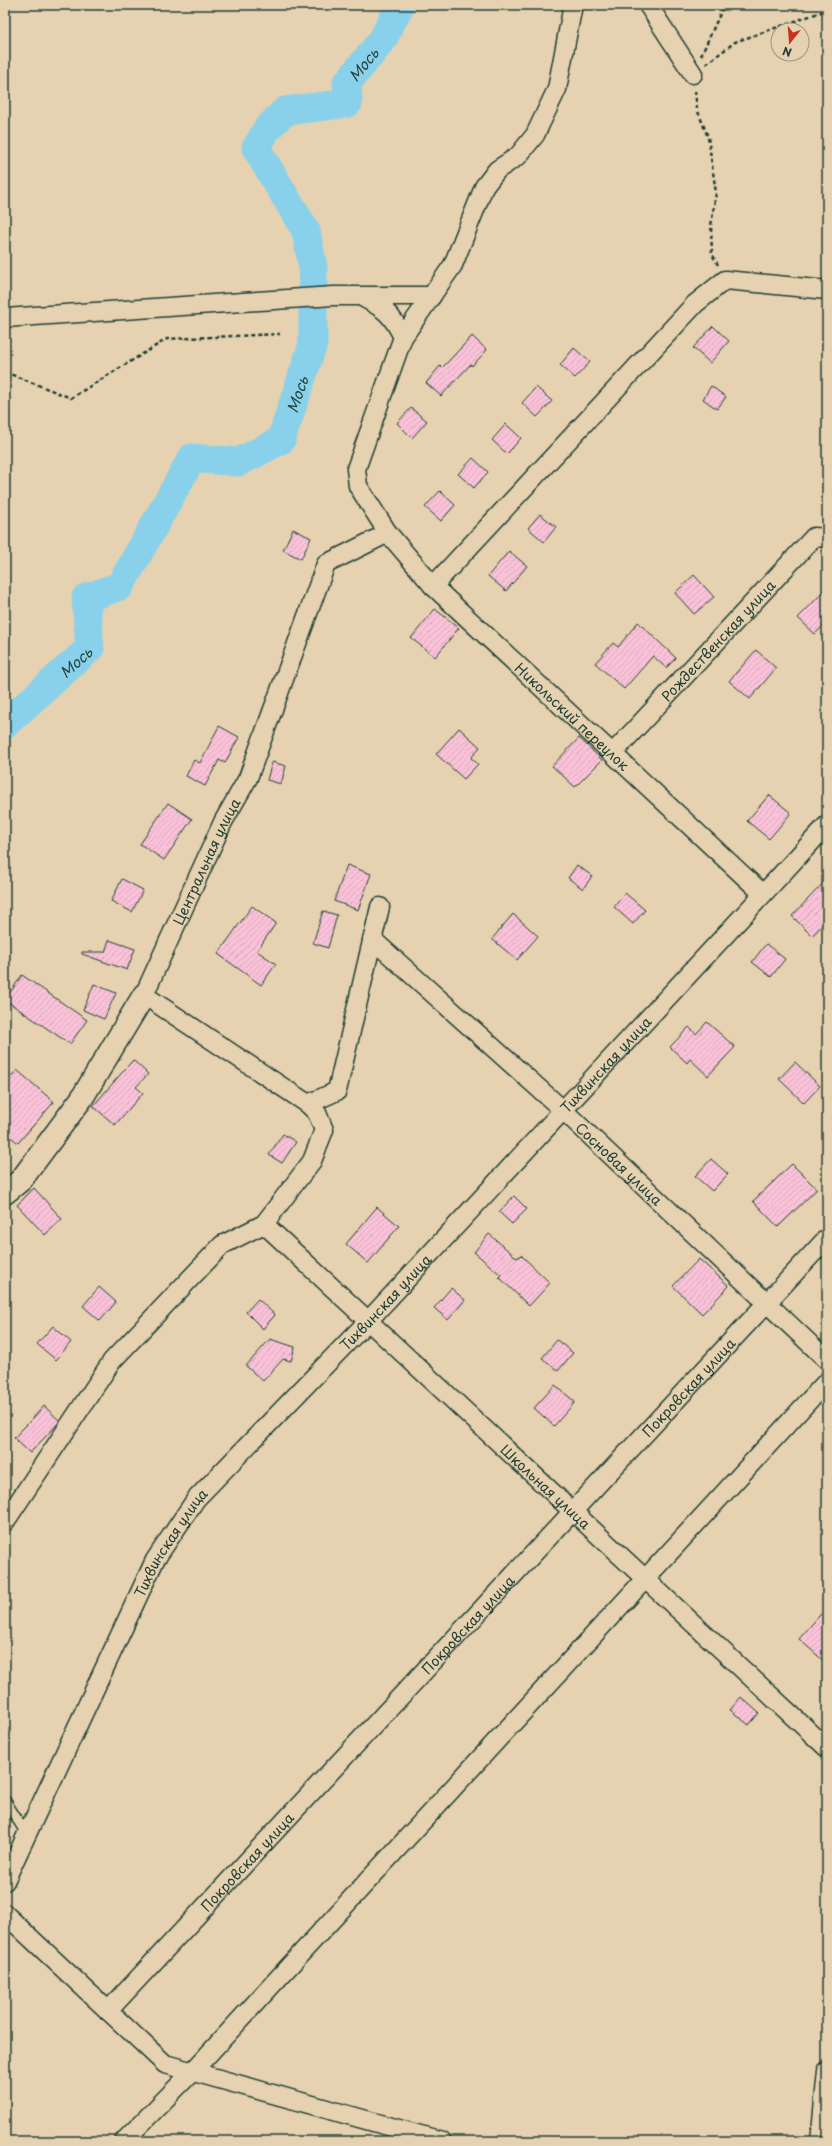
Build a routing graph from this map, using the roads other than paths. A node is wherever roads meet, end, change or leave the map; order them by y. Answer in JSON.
{"nodes":[{"id":1,"x":573,"y":5,"type":"edge"},
{"id":2,"x":648,"y":5,"type":"edge"},
{"id":3,"x":693,"y":74,"type":"road end"},
{"id":4,"x":827,"y":290,"type":"edge"},
{"id":5,"x":360,"y":296,"type":"junction"},
{"id":6,"x":432,"y":296,"type":"junction"},
{"id":7,"x":5,"y":318,"type":"edge"},
{"id":8,"x":402,"y":337,"type":"junction"},
{"id":9,"x":388,"y":533,"type":"junction"},
{"id":10,"x":827,"y":538,"type":"edge"},
{"id":11,"x":433,"y":586,"type":"junction"},
{"id":12,"x":613,"y":753,"type":"junction"},
{"id":13,"x":827,"y":825,"type":"edge"},
{"id":14,"x":763,"y":894,"type":"junction"},
{"id":15,"x":380,"y":907,"type":"dead end"},
{"id":16,"x":372,"y":939,"type":"junction"},
{"id":17,"x":144,"y":995,"type":"junction"},
{"id":18,"x":308,"y":1104,"type":"junction"},
{"id":19,"x":564,"y":1111,"type":"junction"},
{"id":20,"x":5,"y":1193,"type":"edge"},
{"id":21,"x":264,"y":1224,"type":"junction"},
{"id":22,"x":827,"y":1238,"type":"edge"},
{"id":23,"x":766,"y":1303,"type":"junction"},
{"id":24,"x":368,"y":1321,"type":"junction"},
{"id":25,"x":827,"y":1360,"type":"edge"},
{"id":26,"x":827,"y":1381,"type":"edge"},
{"id":27,"x":573,"y":1511,"type":"junction"},
{"id":28,"x":5,"y":1522,"type":"edge"},
{"id":29,"x":645,"y":1578,"type":"junction"},
{"id":30,"x":827,"y":1748,"type":"edge"},
{"id":31,"x":5,"y":1800,"type":"edge"},
{"id":32,"x":27,"y":1835,"type":"junction"},
{"id":33,"x":5,"y":1881,"type":"edge"},
{"id":34,"x":5,"y":1914,"type":"edge"},
{"id":35,"x":108,"y":2011,"type":"junction"},
{"id":36,"x":193,"y":2071,"type":"junction"},
{"id":37,"x":827,"y":2071,"type":"edge"},
{"id":38,"x":124,"y":2141,"type":"edge"},
{"id":39,"x":442,"y":2141,"type":"edge"},
{"id":40,"x":820,"y":2141,"type":"edge"}],
"edges":[{"from":1,"to":6,"type":"street","name":"Никольский переулок"},
{"from":2,"to":3,"type":"street"},
{"from":4,"to":11,"type":"street"},
{"from":5,"to":6,"type":"street"},
{"from":5,"to":7,"type":"street"},
{"from":5,"to":8,"type":"street"},
{"from":6,"to":8,"type":"street","name":"Никольский переулок"},
{"from":8,"to":9,"type":"street","name":"Никольский переулок"},
{"from":9,"to":11,"type":"street","name":"Никольский переулок"},
{"from":9,"to":17,"type":"street","name":"Центральная улица"},
{"from":10,"to":12,"type":"street","name":"Рождественская улица"},
{"from":11,"to":12,"type":"street","name":"Никольский переулок"},
{"from":12,"to":14,"type":"street","name":"Никольский переулок"},
{"from":13,"to":14,"type":"street","name":"Тихвинская улица"},
{"from":14,"to":19,"type":"street","name":"Тихвинская улица"},
{"from":15,"to":16,"type":"street"},
{"from":16,"to":18,"type":"street"},
{"from":16,"to":19,"type":"street","name":"Сосновая улица"},
{"from":17,"to":18,"type":"street"},
{"from":17,"to":20,"type":"street","name":"Центральная улица"},
{"from":18,"to":21,"type":"street"},
{"from":19,"to":23,"type":"street","name":"Сосновая улица"},
{"from":19,"to":24,"type":"street","name":"Тихвинская улица"},
{"from":21,"to":24,"type":"street","name":"Школьная улица"},
{"from":21,"to":28,"type":"street"},
{"from":22,"to":23,"type":"street","name":"Покровская улица"},
{"from":23,"to":25,"type":"street","name":"Сосновая улица"},
{"from":23,"to":27,"type":"street","name":"Покровская улица"},
{"from":24,"to":27,"type":"street","name":"Школьная улица"},
{"from":24,"to":32,"type":"street","name":"Тихвинская улица"},
{"from":26,"to":29,"type":"street"},
{"from":27,"to":29,"type":"street","name":"Школьная улица"},
{"from":27,"to":35,"type":"street","name":"Покровская улица"},
{"from":29,"to":30,"type":"street","name":"Школьная улица"},
{"from":29,"to":36,"type":"street"},
{"from":31,"to":32,"type":"lane"},
{"from":32,"to":33,"type":"street","name":"Тихвинская улица"},
{"from":34,"to":35,"type":"street"},
{"from":35,"to":36,"type":"street"},
{"from":36,"to":38,"type":"street"},
{"from":36,"to":39,"type":"street"},
{"from":37,"to":40,"type":"street"}]}
